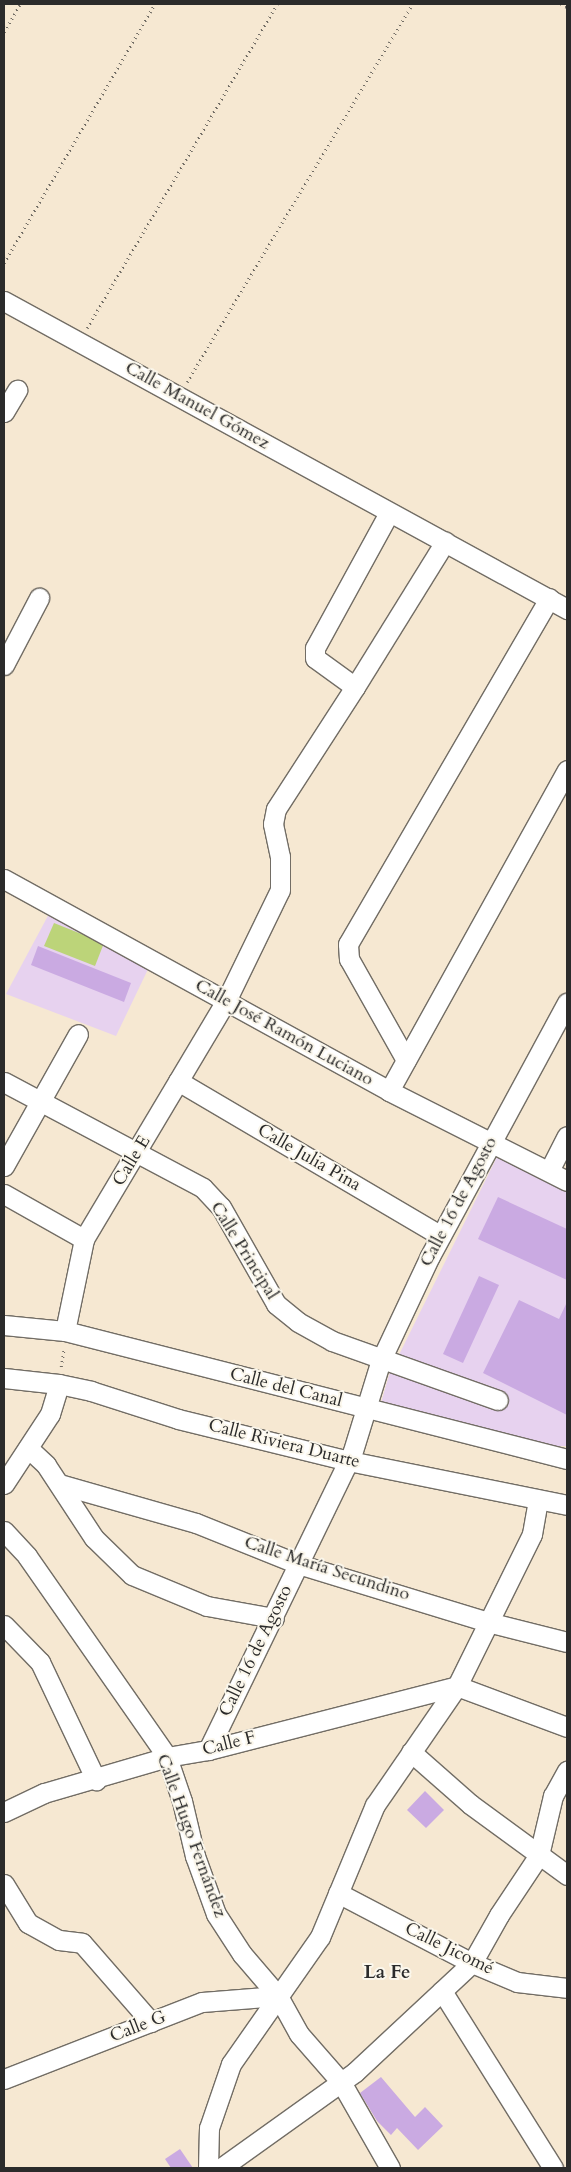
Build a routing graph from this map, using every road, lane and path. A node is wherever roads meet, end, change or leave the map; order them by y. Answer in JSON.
{"nodes":[{"id":1,"x":20,"y":4,"type":"edge"},
{"id":2,"x":155,"y":4,"type":"edge"},
{"id":3,"x":277,"y":4,"type":"edge"},
{"id":4,"x":412,"y":4,"type":"edge"},
{"id":5,"x":561,"y":4,"type":"edge"},
{"id":6,"x":567,"y":7,"type":"edge"},
{"id":7,"x":4,"y":32,"type":"edge"},
{"id":8,"x":4,"y":263,"type":"edge"},
{"id":9,"x":4,"y":300,"type":"edge"},
{"id":10,"x":79,"y":342,"type":"junction"},
{"id":11,"x":17,"y":390,"type":"dead end"},
{"id":12,"x":178,"y":396,"type":"junction"},
{"id":13,"x":4,"y":412,"type":"edge"},
{"id":14,"x":389,"y":513,"type":"junction"},
{"id":15,"x":445,"y":542,"type":"junction"},
{"id":16,"x":39,"y":598,"type":"dead end"},
{"id":17,"x":549,"y":598,"type":"junction"},
{"id":18,"x":567,"y":608,"type":"edge"},
{"id":19,"x":4,"y":665,"type":"edge"},
{"id":20,"x":355,"y":687,"type":"junction"},
{"id":21,"x":567,"y":770,"type":"edge"},
{"id":22,"x":4,"y":879,"type":"edge"},
{"id":23,"x":226,"y":1001,"type":"junction"},
{"id":24,"x":567,"y":1003,"type":"edge"},
{"id":25,"x":78,"y":1034,"type":"dead end"},
{"id":26,"x":406,"y":1060,"type":"junction"},
{"id":27,"x":178,"y":1080,"type":"junction"},
{"id":28,"x":4,"y":1082,"type":"edge"},
{"id":29,"x":389,"y":1091,"type":"junction"},
{"id":30,"x":41,"y":1102,"type":"junction"},
{"id":31,"x":567,"y":1136,"type":"edge"},
{"id":32,"x":492,"y":1141,"type":"junction"},
{"id":33,"x":138,"y":1151,"type":"junction"},
{"id":34,"x":4,"y":1166,"type":"edge"},
{"id":35,"x":549,"y":1171,"type":"junction"},
{"id":36,"x":567,"y":1181,"type":"edge"},
{"id":37,"x":4,"y":1194,"type":"edge"},
{"id":38,"x":441,"y":1236,"type":"junction"},
{"id":39,"x":84,"y":1239,"type":"junction"},
{"id":40,"x":4,"y":1325,"type":"edge"},
{"id":41,"x":64,"y":1339,"type":"junction"},
{"id":42,"x":381,"y":1360,"type":"junction"},
{"id":43,"x":4,"y":1378,"type":"edge"},
{"id":44,"x":59,"y":1379,"type":"junction"},
{"id":45,"x":498,"y":1400,"type":"dead end"},
{"id":46,"x":365,"y":1411,"type":"junction"},
{"id":47,"x":28,"y":1448,"type":"junction"},
{"id":48,"x":350,"y":1457,"type":"junction"},
{"id":49,"x":567,"y":1459,"type":"edge"},
{"id":50,"x":4,"y":1484,"type":"edge"},
{"id":51,"x":59,"y":1484,"type":"junction"},
{"id":52,"x":538,"y":1500,"type":"junction"},
{"id":53,"x":567,"y":1505,"type":"edge"},
{"id":54,"x":4,"y":1531,"type":"edge"},
{"id":55,"x":298,"y":1564,"type":"junction"},
{"id":56,"x":274,"y":1618,"type":"junction"},
{"id":57,"x":488,"y":1622,"type":"junction"},
{"id":58,"x":4,"y":1625,"type":"edge"},
{"id":59,"x":567,"y":1642,"type":"edge"},
{"id":60,"x":457,"y":1686,"type":"junction"},
{"id":61,"x":567,"y":1727,"type":"edge"},
{"id":62,"x":208,"y":1750,"type":"junction"},
{"id":63,"x":411,"y":1752,"type":"junction"},
{"id":64,"x":167,"y":1757,"type":"junction"},
{"id":65,"x":567,"y":1771,"type":"edge"},
{"id":66,"x":96,"y":1780,"type":"junction"},
{"id":67,"x":4,"y":1812,"type":"edge"},
{"id":68,"x":539,"y":1855,"type":"junction"},
{"id":69,"x":567,"y":1875,"type":"edge"},
{"id":70,"x":4,"y":1884,"type":"edge"},
{"id":71,"x":338,"y":1893,"type":"junction"},
{"id":72,"x":472,"y":1963,"type":"junction"},
{"id":73,"x":567,"y":1988,"type":"edge"},
{"id":74,"x":442,"y":1991,"type":"junction"},
{"id":75,"x":278,"y":1996,"type":"junction"},
{"id":76,"x":151,"y":2022,"type":"junction"},
{"id":77,"x":4,"y":2079,"type":"edge"},
{"id":78,"x":341,"y":2082,"type":"junction"},
{"id":79,"x":208,"y":2168,"type":"edge"},
{"id":80,"x":221,"y":2168,"type":"edge"},
{"id":81,"x":390,"y":2168,"type":"edge"},
{"id":82,"x":553,"y":2168,"type":"edge"}],
"edges":[{"from":1,"to":7,"type":"path"},
{"from":2,"to":8,"type":"path"},
{"from":3,"to":10,"type":"path"},
{"from":4,"to":12,"type":"path"},
{"from":5,"to":6,"type":"path"},
{"from":9,"to":10,"type":"street","name":"Calle Manuel Gómez"},
{"from":10,"to":12,"type":"street","name":"Calle Manuel Gómez"},
{"from":11,"to":13,"type":"street"},
{"from":12,"to":14,"type":"street","name":"Calle Manuel Gómez"},
{"from":14,"to":15,"type":"street","name":"Calle Manuel Gómez"},
{"from":14,"to":20,"type":"street"},
{"from":15,"to":17,"type":"street","name":"Calle Manuel Gómez"},
{"from":15,"to":20,"type":"street","name":"Calle E"},
{"from":16,"to":19,"type":"street"},
{"from":17,"to":18,"type":"street","name":"Calle Manuel Gómez"},
{"from":17,"to":26,"type":"street"},
{"from":20,"to":23,"type":"street","name":"Calle E"},
{"from":21,"to":26,"type":"street"},
{"from":22,"to":23,"type":"street","name":"Calle José Ramón Luciano"},
{"from":23,"to":27,"type":"street","name":"Calle E"},
{"from":23,"to":29,"type":"street","name":"Calle José Ramón Luciano"},
{"from":24,"to":32,"type":"street","name":"Calle 16 de Agosto"},
{"from":25,"to":30,"type":"street"},
{"from":26,"to":29,"type":"street"},
{"from":27,"to":33,"type":"street","name":"Calle E"},
{"from":27,"to":38,"type":"street","name":"Calle Julia Pina"},
{"from":28,"to":30,"type":"street","name":"Calle Principal"},
{"from":29,"to":32,"type":"street","name":"Calle José Ramón Luciano"},
{"from":30,"to":33,"type":"street","name":"Calle Principal"},
{"from":30,"to":34,"type":"street"},
{"from":31,"to":35,"type":"street"},
{"from":32,"to":35,"type":"street","name":"Calle José Ramón Luciano"},
{"from":32,"to":38,"type":"street","name":"Calle 16 de Agosto"},
{"from":33,"to":39,"type":"street","name":"Calle E"},
{"from":33,"to":42,"type":"street","name":"Calle Principal"},
{"from":35,"to":36,"type":"street","name":"Calle José Ramón Luciano"},
{"from":37,"to":39,"type":"street"},
{"from":38,"to":42,"type":"street","name":"Calle 16 de Agosto"},
{"from":39,"to":41,"type":"street","name":"Calle E"},
{"from":40,"to":41,"type":"street","name":"Calle del Canal"},
{"from":41,"to":44,"type":"path"},
{"from":41,"to":46,"type":"street","name":"Calle del Canal"},
{"from":42,"to":45,"type":"street","name":"Calle Principal"},
{"from":42,"to":46,"type":"street","name":"Calle 16 de Agosto"},
{"from":43,"to":44,"type":"street","name":"Calle Riviera Duarte"},
{"from":44,"to":47,"type":"street"},
{"from":44,"to":48,"type":"street","name":"Calle Riviera Duarte"},
{"from":46,"to":48,"type":"street","name":"Calle 16 de Agosto"},
{"from":46,"to":49,"type":"street","name":"Calle del Canal"},
{"from":47,"to":50,"type":"street"},
{"from":47,"to":51,"type":"street"},
{"from":48,"to":52,"type":"street","name":"Calle Riviera Duarte"},
{"from":48,"to":55,"type":"street","name":"Calle 16 de Agosto"},
{"from":51,"to":55,"type":"street","name":"Calle María Secundino"},
{"from":51,"to":56,"type":"street"},
{"from":52,"to":53,"type":"street","name":"Calle Riviera Duarte"},
{"from":52,"to":57,"type":"street"},
{"from":54,"to":64,"type":"street","name":"Calle Hugo Fernández"},
{"from":55,"to":56,"type":"street","name":"Calle 16 de Agosto"},
{"from":55,"to":57,"type":"street","name":"Calle María Secundino"},
{"from":56,"to":62,"type":"street","name":"Calle 16 de Agosto"},
{"from":57,"to":59,"type":"street","name":"Calle María Secundino"},
{"from":57,"to":60,"type":"street"},
{"from":58,"to":66,"type":"street"},
{"from":60,"to":61,"type":"street"},
{"from":60,"to":62,"type":"street","name":"Calle F"},
{"from":60,"to":63,"type":"street"},
{"from":62,"to":64,"type":"street","name":"Calle F"},
{"from":63,"to":68,"type":"street"},
{"from":63,"to":71,"type":"street"},
{"from":64,"to":66,"type":"street","name":"Calle F"},
{"from":64,"to":75,"type":"street","name":"Calle Hugo Fernández"},
{"from":65,"to":68,"type":"street"},
{"from":66,"to":67,"type":"street","name":"Calle F"},
{"from":68,"to":69,"type":"street"},
{"from":68,"to":72,"type":"street"},
{"from":70,"to":76,"type":"street"},
{"from":71,"to":72,"type":"street","name":"Calle Jicomé"},
{"from":71,"to":75,"type":"street"},
{"from":72,"to":73,"type":"street","name":"Calle Jicomé"},
{"from":72,"to":74,"type":"street"},
{"from":74,"to":78,"type":"street"},
{"from":74,"to":82,"type":"street"},
{"from":75,"to":76,"type":"street","name":"Calle G"},
{"from":75,"to":78,"type":"street","name":"Calle Hugo Fernández"},
{"from":75,"to":79,"type":"street"},
{"from":76,"to":77,"type":"street","name":"Calle G"},
{"from":78,"to":80,"type":"street"},
{"from":78,"to":81,"type":"street","name":"Calle Hugo Fernández"}]}
